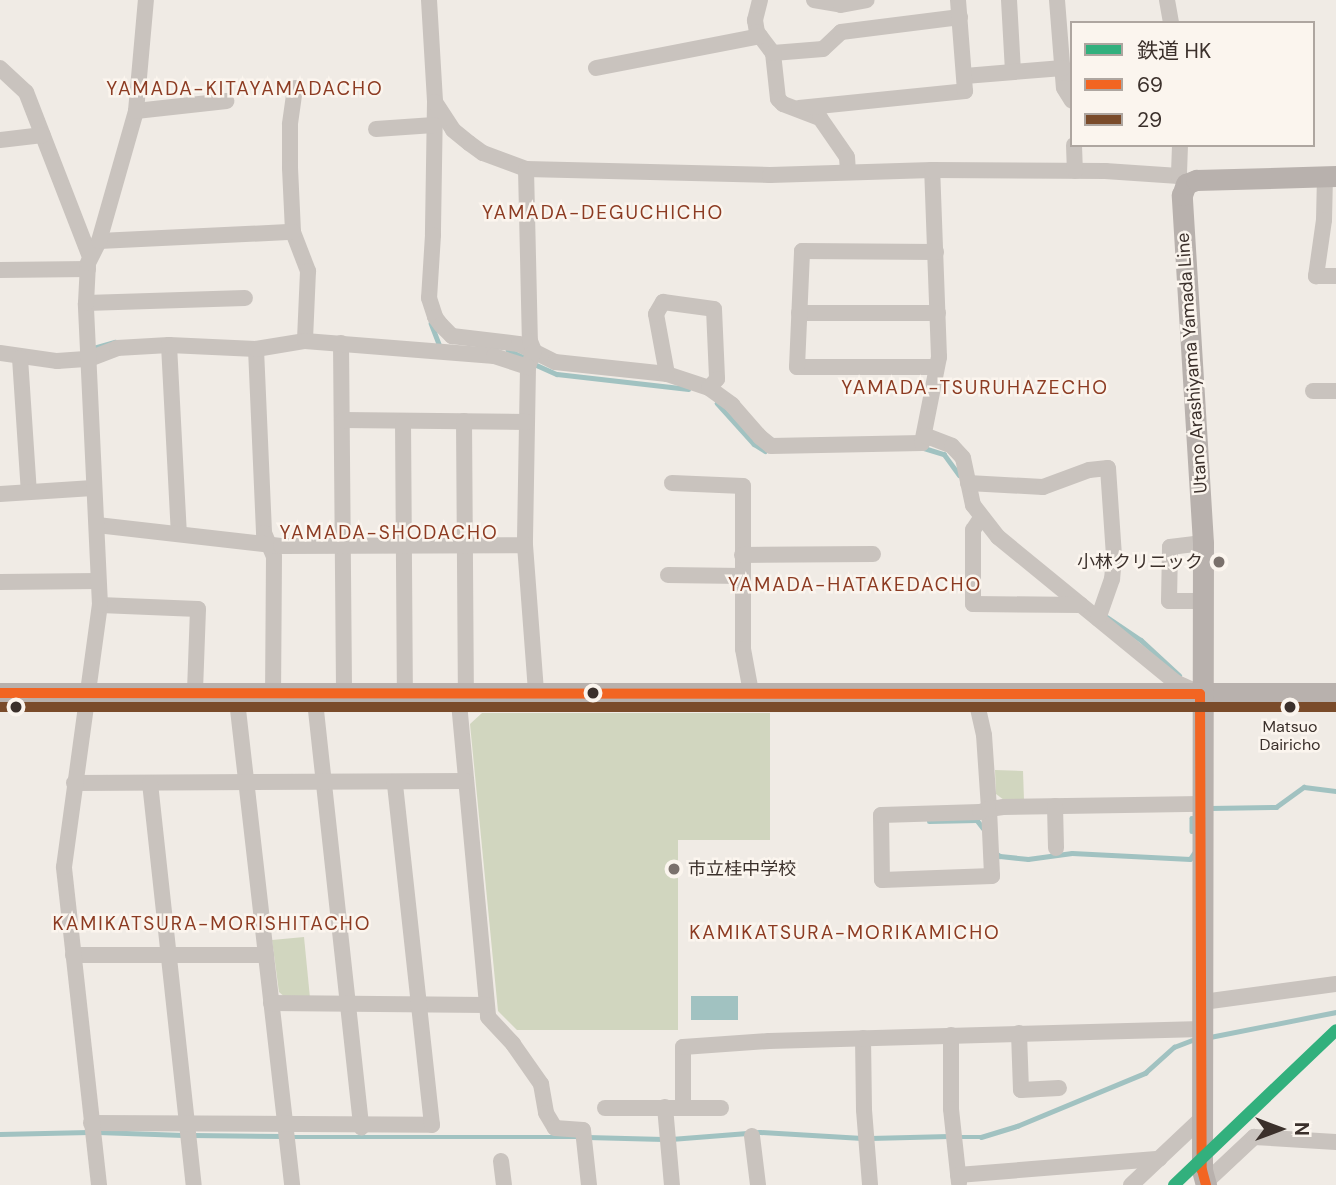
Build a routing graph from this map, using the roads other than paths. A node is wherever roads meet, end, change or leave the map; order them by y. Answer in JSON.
{"nodes":[{"id":1,"x":146,"y":0,"type":"edge"},
{"id":2,"x":429,"y":0,"type":"edge"},
{"id":3,"x":760,"y":0,"type":"edge"},
{"id":4,"x":814,"y":0,"type":"edge"},
{"id":5,"x":867,"y":0,"type":"edge"},
{"id":6,"x":958,"y":0,"type":"edge"},
{"id":7,"x":1009,"y":0,"type":"edge"},
{"id":8,"x":1057,"y":0,"type":"edge"},
{"id":9,"x":1167,"y":0,"type":"edge"},
{"id":10,"x":960,"y":17,"type":"junction"},
{"id":11,"x":1171,"y":21,"type":"edge"},
{"id":12,"x":760,"y":36,"type":"junction"},
{"id":13,"x":773,"y":53,"type":"junction"},
{"id":14,"x":0,"y":68,"type":"edge"},
{"id":15,"x":596,"y":68,"type":"dead end"},
{"id":16,"x":1063,"y":68,"type":"junction"},
{"id":17,"x":1013,"y":72,"type":"junction"},
{"id":18,"x":965,"y":76,"type":"junction"},
{"id":19,"x":295,"y":88,"type":"dead end"},
{"id":20,"x":1070,"y":98,"type":"edge"},
{"id":21,"x":226,"y":101,"type":"dead end"},
{"id":22,"x":435,"y":102,"type":"junction"},
{"id":23,"x":799,"y":108,"type":"junction"},
{"id":24,"x":136,"y":111,"type":"junction"},
{"id":25,"x":434,"y":125,"type":"junction"},
{"id":26,"x":376,"y":129,"type":"dead end"},
{"id":27,"x":43,"y":135,"type":"junction"},
{"id":28,"x":0,"y":140,"type":"edge"},
{"id":29,"x":1074,"y":147,"type":"edge"},
{"id":30,"x":1181,"y":147,"type":"edge"},
{"id":31,"x":526,"y":169,"type":"junction"},
{"id":32,"x":932,"y":170,"type":"junction"},
{"id":33,"x":848,"y":171,"type":"junction"},
{"id":34,"x":1075,"y":171,"type":"junction"},
{"id":35,"x":1331,"y":176,"type":"edge"},
{"id":36,"x":1183,"y":180,"type":"junction"},
{"id":37,"x":293,"y":232,"type":"junction"},
{"id":38,"x":99,"y":242,"type":"junction"},
{"id":39,"x":936,"y":252,"type":"junction"},
{"id":40,"x":89,"y":263,"type":"junction"},
{"id":41,"x":0,"y":270,"type":"edge"},
{"id":42,"x":1336,"y":276,"type":"edge"},
{"id":43,"x":245,"y":298,"type":"dead end"},
{"id":44,"x":86,"y":303,"type":"junction"},
{"id":45,"x":799,"y":313,"type":"junction"},
{"id":46,"x":938,"y":313,"type":"junction"},
{"id":47,"x":305,"y":341,"type":"junction"},
{"id":48,"x":341,"y":344,"type":"junction"},
{"id":49,"x":169,"y":345,"type":"junction"},
{"id":50,"x":256,"y":349,"type":"junction"},
{"id":51,"x":0,"y":353,"type":"edge"},
{"id":52,"x":20,"y":358,"type":"junction"},
{"id":53,"x":89,"y":359,"type":"junction"},
{"id":54,"x":531,"y":359,"type":"junction"},
{"id":55,"x":936,"y":367,"type":"junction"},
{"id":56,"x":667,"y":374,"type":"junction"},
{"id":57,"x":709,"y":388,"type":"junction"},
{"id":58,"x":1314,"y":391,"type":"dead end"},
{"id":59,"x":1336,"y":391,"type":"edge"},
{"id":60,"x":343,"y":420,"type":"junction"},
{"id":61,"x":403,"y":421,"type":"junction"},
{"id":62,"x":464,"y":421,"type":"junction"},
{"id":63,"x":527,"y":422,"type":"junction"},
{"id":64,"x":924,"y":435,"type":"junction"},
{"id":65,"x":968,"y":483,"type":"junction"},
{"id":66,"x":672,"y":484,"type":"dead end"},
{"id":67,"x":93,"y":488,"type":"junction"},
{"id":68,"x":29,"y":492,"type":"junction"},
{"id":69,"x":0,"y":494,"type":"edge"},
{"id":70,"x":981,"y":518,"type":"junction"},
{"id":71,"x":97,"y":525,"type":"junction"},
{"id":72,"x":179,"y":534,"type":"junction"},
{"id":73,"x":1203,"y":543,"type":"junction"},
{"id":74,"x":268,"y":544,"type":"junction"},
{"id":75,"x":525,"y":545,"type":"junction"},
{"id":76,"x":344,"y":546,"type":"junction"},
{"id":77,"x":465,"y":546,"type":"junction"},
{"id":78,"x":404,"y":547,"type":"junction"},
{"id":79,"x":873,"y":554,"type":"dead end"},
{"id":80,"x":742,"y":555,"type":"junction"},
{"id":81,"x":668,"y":575,"type":"dead end"},
{"id":82,"x":742,"y":576,"type":"junction"},
{"id":83,"x":98,"y":581,"type":"junction"},
{"id":84,"x":0,"y":582,"type":"edge"},
{"id":85,"x":1202,"y":601,"type":"junction"},
{"id":86,"x":100,"y":605,"type":"junction"},
{"id":87,"x":1081,"y":605,"type":"junction"},
{"id":88,"x":1098,"y":619,"type":"junction"},
{"id":89,"x":974,"y":691,"type":"junction"},
{"id":90,"x":87,"y":692,"type":"junction"},
{"id":91,"x":195,"y":692,"type":"junction"},
{"id":92,"x":236,"y":692,"type":"junction"},
{"id":93,"x":273,"y":692,"type":"junction"},
{"id":94,"x":314,"y":692,"type":"junction"},
{"id":95,"x":344,"y":692,"type":"junction"},
{"id":96,"x":405,"y":692,"type":"junction"},
{"id":97,"x":462,"y":692,"type":"junction"},
{"id":98,"x":536,"y":692,"type":"junction"},
{"id":99,"x":751,"y":692,"type":"junction"},
{"id":100,"x":0,"y":693,"type":"edge"},
{"id":101,"x":1336,"y":693,"type":"edge"},
{"id":102,"x":1200,"y":694,"type":"junction"},
{"id":103,"x":466,"y":781,"type":"junction"},
{"id":104,"x":246,"y":782,"type":"junction"},
{"id":105,"x":324,"y":782,"type":"junction"},
{"id":106,"x":395,"y":782,"type":"junction"},
{"id":107,"x":74,"y":783,"type":"junction"},
{"id":108,"x":150,"y":783,"type":"junction"},
{"id":109,"x":1202,"y":804,"type":"junction"},
{"id":110,"x":1055,"y":806,"type":"junction"},
{"id":111,"x":989,"y":809,"type":"junction"},
{"id":112,"x":1056,"y":848,"type":"dead end"},
{"id":113,"x":73,"y":955,"type":"junction"},
{"id":114,"x":168,"y":955,"type":"junction"},
{"id":115,"x":266,"y":956,"type":"junction"},
{"id":116,"x":1336,"y":984,"type":"edge"},
{"id":117,"x":1203,"y":1002,"type":"junction"},
{"id":118,"x":271,"y":1003,"type":"junction"},
{"id":119,"x":348,"y":1004,"type":"junction"},
{"id":120,"x":486,"y":1004,"type":"junction"},
{"id":121,"x":420,"y":1005,"type":"junction"},
{"id":122,"x":1202,"y":1028,"type":"junction"},
{"id":123,"x":1019,"y":1033,"type":"junction"},
{"id":124,"x":951,"y":1035,"type":"junction"},
{"id":125,"x":863,"y":1038,"type":"junction"},
{"id":126,"x":1059,"y":1088,"type":"dead end"},
{"id":127,"x":665,"y":1107,"type":"junction"},
{"id":128,"x":683,"y":1107,"type":"junction"},
{"id":129,"x":605,"y":1108,"type":"dead end"},
{"id":130,"x":721,"y":1108,"type":"dead end"},
{"id":131,"x":1202,"y":1118,"type":"junction"},
{"id":132,"x":91,"y":1123,"type":"junction"},
{"id":133,"x":186,"y":1125,"type":"junction"},
{"id":134,"x":285,"y":1126,"type":"junction"},
{"id":135,"x":361,"y":1127,"type":"junction"},
{"id":136,"x":752,"y":1136,"type":"dead end"},
{"id":137,"x":1336,"y":1142,"type":"edge"},
{"id":138,"x":1159,"y":1159,"type":"junction"},
{"id":139,"x":501,"y":1161,"type":"dead end"},
{"id":140,"x":958,"y":1180,"type":"edge"},
{"id":141,"x":1206,"y":1184,"type":"edge"},
{"id":142,"x":99,"y":1185,"type":"edge"},
{"id":143,"x":194,"y":1185,"type":"edge"},
{"id":144,"x":292,"y":1185,"type":"edge"},
{"id":145,"x":504,"y":1185,"type":"edge"},
{"id":146,"x":589,"y":1185,"type":"edge"},
{"id":147,"x":673,"y":1185,"type":"edge"},
{"id":148,"x":758,"y":1185,"type":"edge"},
{"id":149,"x":870,"y":1185,"type":"edge"},
{"id":150,"x":1131,"y":1185,"type":"edge"}],
"edges":[{"from":1,"to":24,"type":"street"},
{"from":2,"to":22,"type":"street"},
{"from":3,"to":12,"type":"street"},
{"from":4,"to":5,"type":"street"},
{"from":6,"to":10,"type":"street"},
{"from":7,"to":17,"type":"street"},
{"from":8,"to":16,"type":"street"},
{"from":9,"to":11,"type":"street"},
{"from":10,"to":13,"type":"street"},
{"from":10,"to":18,"type":"street"},
{"from":12,"to":13,"type":"street"},
{"from":12,"to":15,"type":"street"},
{"from":13,"to":23,"type":"street"},
{"from":14,"to":27,"type":"street"},
{"from":16,"to":17,"type":"street"},
{"from":16,"to":20,"type":"street"},
{"from":17,"to":18,"type":"street"},
{"from":18,"to":23,"type":"street"},
{"from":19,"to":37,"type":"street"},
{"from":21,"to":24,"type":"street"},
{"from":22,"to":25,"type":"street"},
{"from":22,"to":31,"type":"street"},
{"from":23,"to":33,"type":"street"},
{"from":24,"to":38,"type":"street"},
{"from":25,"to":26,"type":"street"},
{"from":25,"to":54,"type":"street"},
{"from":27,"to":28,"type":"street"},
{"from":27,"to":40,"type":"street"},
{"from":29,"to":34,"type":"street"},
{"from":30,"to":36,"type":"street"},
{"from":31,"to":33,"type":"street"},
{"from":31,"to":54,"type":"street"},
{"from":32,"to":33,"type":"street"},
{"from":32,"to":34,"type":"street"},
{"from":32,"to":39,"type":"street"},
{"from":34,"to":36,"type":"street"},
{"from":35,"to":36,"type":"main road"},
{"from":35,"to":42,"type":"street"},
{"from":36,"to":73,"type":"main road","name":"Utano Arashiyama Yamada Line"},
{"from":37,"to":38,"type":"street"},
{"from":37,"to":47,"type":"street"},
{"from":38,"to":40,"type":"street"},
{"from":39,"to":45,"type":"street"},
{"from":39,"to":46,"type":"street"},
{"from":40,"to":41,"type":"street"},
{"from":40,"to":44,"type":"street"},
{"from":43,"to":44,"type":"street"},
{"from":44,"to":53,"type":"street"},
{"from":45,"to":46,"type":"street"},
{"from":45,"to":55,"type":"street"},
{"from":46,"to":55,"type":"street"},
{"from":47,"to":48,"type":"street"},
{"from":47,"to":50,"type":"street"},
{"from":48,"to":54,"type":"street"},
{"from":48,"to":60,"type":"street"},
{"from":49,"to":50,"type":"street"},
{"from":49,"to":53,"type":"street"},
{"from":49,"to":72,"type":"street"},
{"from":50,"to":74,"type":"street"},
{"from":51,"to":52,"type":"street"},
{"from":52,"to":53,"type":"street"},
{"from":52,"to":68,"type":"street"},
{"from":53,"to":67,"type":"street"},
{"from":54,"to":56,"type":"street"},
{"from":54,"to":63,"type":"street"},
{"from":55,"to":64,"type":"street"},
{"from":56,"to":57,"type":"street"},
{"from":56,"to":57,"type":"street"},
{"from":57,"to":64,"type":"street"},
{"from":58,"to":59,"type":"street"},
{"from":60,"to":61,"type":"street"},
{"from":60,"to":76,"type":"street"},
{"from":61,"to":62,"type":"street"},
{"from":61,"to":78,"type":"street"},
{"from":62,"to":63,"type":"street"},
{"from":62,"to":77,"type":"street"},
{"from":63,"to":75,"type":"street"},
{"from":64,"to":65,"type":"street"},
{"from":65,"to":70,"type":"street"},
{"from":65,"to":88,"type":"street"},
{"from":66,"to":80,"type":"street"},
{"from":67,"to":68,"type":"street"},
{"from":67,"to":71,"type":"street"},
{"from":68,"to":69,"type":"street"},
{"from":70,"to":87,"type":"street"},
{"from":70,"to":87,"type":"street"},
{"from":71,"to":72,"type":"street"},
{"from":71,"to":83,"type":"street"},
{"from":72,"to":74,"type":"street"},
{"from":73,"to":85,"type":"main road","name":"Utano Arashiyama Yamada Line"},
{"from":73,"to":85,"type":"street"},
{"from":74,"to":76,"type":"street"},
{"from":74,"to":93,"type":"street"},
{"from":75,"to":77,"type":"street"},
{"from":75,"to":98,"type":"street"},
{"from":76,"to":78,"type":"street"},
{"from":76,"to":95,"type":"street"},
{"from":77,"to":78,"type":"street"},
{"from":77,"to":97,"type":"street"},
{"from":78,"to":96,"type":"street"},
{"from":79,"to":80,"type":"street"},
{"from":80,"to":82,"type":"street"},
{"from":81,"to":82,"type":"street"},
{"from":82,"to":99,"type":"street"},
{"from":83,"to":84,"type":"street"},
{"from":83,"to":86,"type":"street"},
{"from":85,"to":102,"type":"main road","name":"Utano Arashiyama Yamada Line"},
{"from":86,"to":90,"type":"street"},
{"from":86,"to":91,"type":"street"},
{"from":87,"to":88,"type":"street"},
{"from":88,"to":102,"type":"street"},
{"from":89,"to":99,"type":"main road"},
{"from":89,"to":102,"type":"main road"},
{"from":89,"to":111,"type":"street"},
{"from":90,"to":91,"type":"main road"},
{"from":90,"to":100,"type":"main road"},
{"from":90,"to":107,"type":"street"},
{"from":91,"to":92,"type":"main road"},
{"from":92,"to":93,"type":"main road"},
{"from":92,"to":104,"type":"street"},
{"from":93,"to":94,"type":"main road"},
{"from":94,"to":95,"type":"main road"},
{"from":94,"to":105,"type":"street"},
{"from":95,"to":96,"type":"main road"},
{"from":96,"to":97,"type":"main road"},
{"from":97,"to":98,"type":"main road"},
{"from":97,"to":103,"type":"street"},
{"from":98,"to":99,"type":"main road"},
{"from":101,"to":102,"type":"main road"},
{"from":102,"to":109,"type":"main road","name":"Utano Arashiyama Yamada Line"},
{"from":103,"to":106,"type":"street"},
{"from":103,"to":120,"type":"street"},
{"from":104,"to":105,"type":"street"},
{"from":104,"to":108,"type":"street"},
{"from":104,"to":115,"type":"street"},
{"from":105,"to":106,"type":"street"},
{"from":105,"to":119,"type":"street"},
{"from":106,"to":121,"type":"street"},
{"from":107,"to":108,"type":"street"},
{"from":107,"to":113,"type":"street"},
{"from":108,"to":114,"type":"street"},
{"from":109,"to":110,"type":"street"},
{"from":109,"to":117,"type":"main road","name":"Utano Arashiyama Yamada Line"},
{"from":110,"to":111,"type":"street"},
{"from":110,"to":112,"type":"street"},
{"from":111,"to":111,"type":"street"},
{"from":113,"to":114,"type":"street"},
{"from":113,"to":132,"type":"street"},
{"from":114,"to":115,"type":"street"},
{"from":114,"to":133,"type":"street"},
{"from":115,"to":118,"type":"street"},
{"from":116,"to":117,"type":"street"},
{"from":117,"to":122,"type":"main road","name":"Utano Arashiyama Yamada Line"},
{"from":118,"to":119,"type":"street"},
{"from":118,"to":134,"type":"street"},
{"from":119,"to":121,"type":"street"},
{"from":119,"to":135,"type":"street"},
{"from":120,"to":121,"type":"street"},
{"from":120,"to":146,"type":"street"},
{"from":121,"to":135,"type":"street"},
{"from":122,"to":123,"type":"street"},
{"from":122,"to":131,"type":"main road","name":"Utano Arashiyama Yamada Line"},
{"from":123,"to":124,"type":"street"},
{"from":123,"to":126,"type":"street"},
{"from":124,"to":125,"type":"street"},
{"from":124,"to":140,"type":"street"},
{"from":125,"to":128,"type":"street"},
{"from":125,"to":149,"type":"street"},
{"from":127,"to":128,"type":"street"},
{"from":127,"to":129,"type":"street"},
{"from":127,"to":147,"type":"street"},
{"from":128,"to":130,"type":"street"},
{"from":131,"to":138,"type":"street"},
{"from":131,"to":141,"type":"main road","name":"Utano Arashiyama Yamada Line"},
{"from":132,"to":133,"type":"street"},
{"from":132,"to":142,"type":"street"},
{"from":133,"to":134,"type":"street"},
{"from":133,"to":143,"type":"street"},
{"from":134,"to":135,"type":"street"},
{"from":134,"to":144,"type":"street"},
{"from":136,"to":148,"type":"street"},
{"from":137,"to":141,"type":"street"},
{"from":138,"to":140,"type":"street"},
{"from":138,"to":150,"type":"street"},
{"from":139,"to":145,"type":"street"}]}
